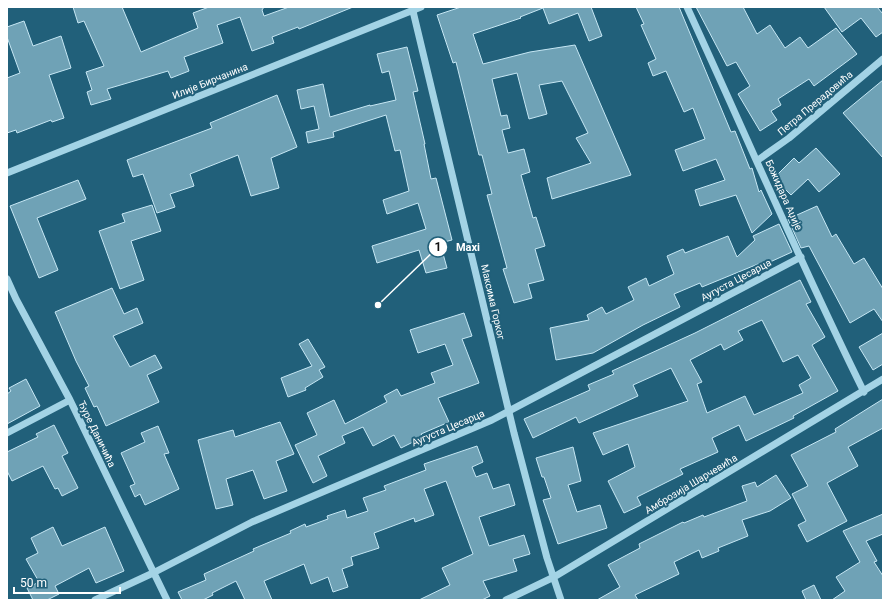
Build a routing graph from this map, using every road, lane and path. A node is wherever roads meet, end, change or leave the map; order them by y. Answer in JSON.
{"nodes":[{"id":1,"x":421,"y":7,"type":"edge"},
{"id":2,"x":687,"y":7,"type":"edge"},
{"id":3,"x":412,"y":9,"type":"edge"},
{"id":4,"x":883,"y":59,"type":"edge"},
{"id":5,"x":758,"y":160,"type":"junction"},
{"id":6,"x":7,"y":174,"type":"edge"},
{"id":7,"x":801,"y":257,"type":"junction"},
{"id":8,"x":7,"y":279,"type":"edge"},
{"id":9,"x":883,"y":379,"type":"edge"},
{"id":10,"x":864,"y":392,"type":"junction"},
{"id":11,"x":70,"y":400,"type":"junction"},
{"id":12,"x":509,"y":412,"type":"junction"},
{"id":13,"x":7,"y":433,"type":"edge"},
{"id":14,"x":153,"y":573,"type":"junction"},
{"id":15,"x":554,"y":577,"type":"junction"},
{"id":16,"x":95,"y":600,"type":"edge"},
{"id":17,"x":167,"y":600,"type":"edge"},
{"id":18,"x":506,"y":600,"type":"edge"},
{"id":19,"x":562,"y":600,"type":"edge"}],
"edges":[{"from":1,"to":3,"type":"street","name":"Илије Бирчанина"},
{"from":2,"to":5,"type":"street","name":"Божидара Аџије"},
{"from":3,"to":6,"type":"street","name":"Илије Бирчанина"},
{"from":3,"to":12,"type":"street","name":"Максима Горког"},
{"from":4,"to":5,"type":"street","name":"Петра Прерадовића"},
{"from":5,"to":7,"type":"street","name":"Божидара Аџије"},
{"from":7,"to":10,"type":"street","name":"Божидара Аџије"},
{"from":7,"to":12,"type":"street","name":"Аугуста Цесарца"},
{"from":8,"to":11,"type":"street","name":"Ђуре Даничића"},
{"from":9,"to":10,"type":"street","name":"Амброзија Шарчевића"},
{"from":10,"to":15,"type":"street","name":"Амброзија Шарчевића"},
{"from":11,"to":13,"type":"street"},
{"from":11,"to":14,"type":"street","name":"Ђуре Даничића"},
{"from":12,"to":14,"type":"street","name":"Аугуста Цесарца"},
{"from":12,"to":15,"type":"street","name":"Максима Горког"},
{"from":14,"to":16,"type":"street","name":"Аугуста Цесарца"},
{"from":14,"to":17,"type":"street","name":"Ђуре Даничића"},
{"from":15,"to":18,"type":"street","name":"Амброзија Шарчевића"},
{"from":15,"to":19,"type":"street","name":"Максима Горког"}]}
